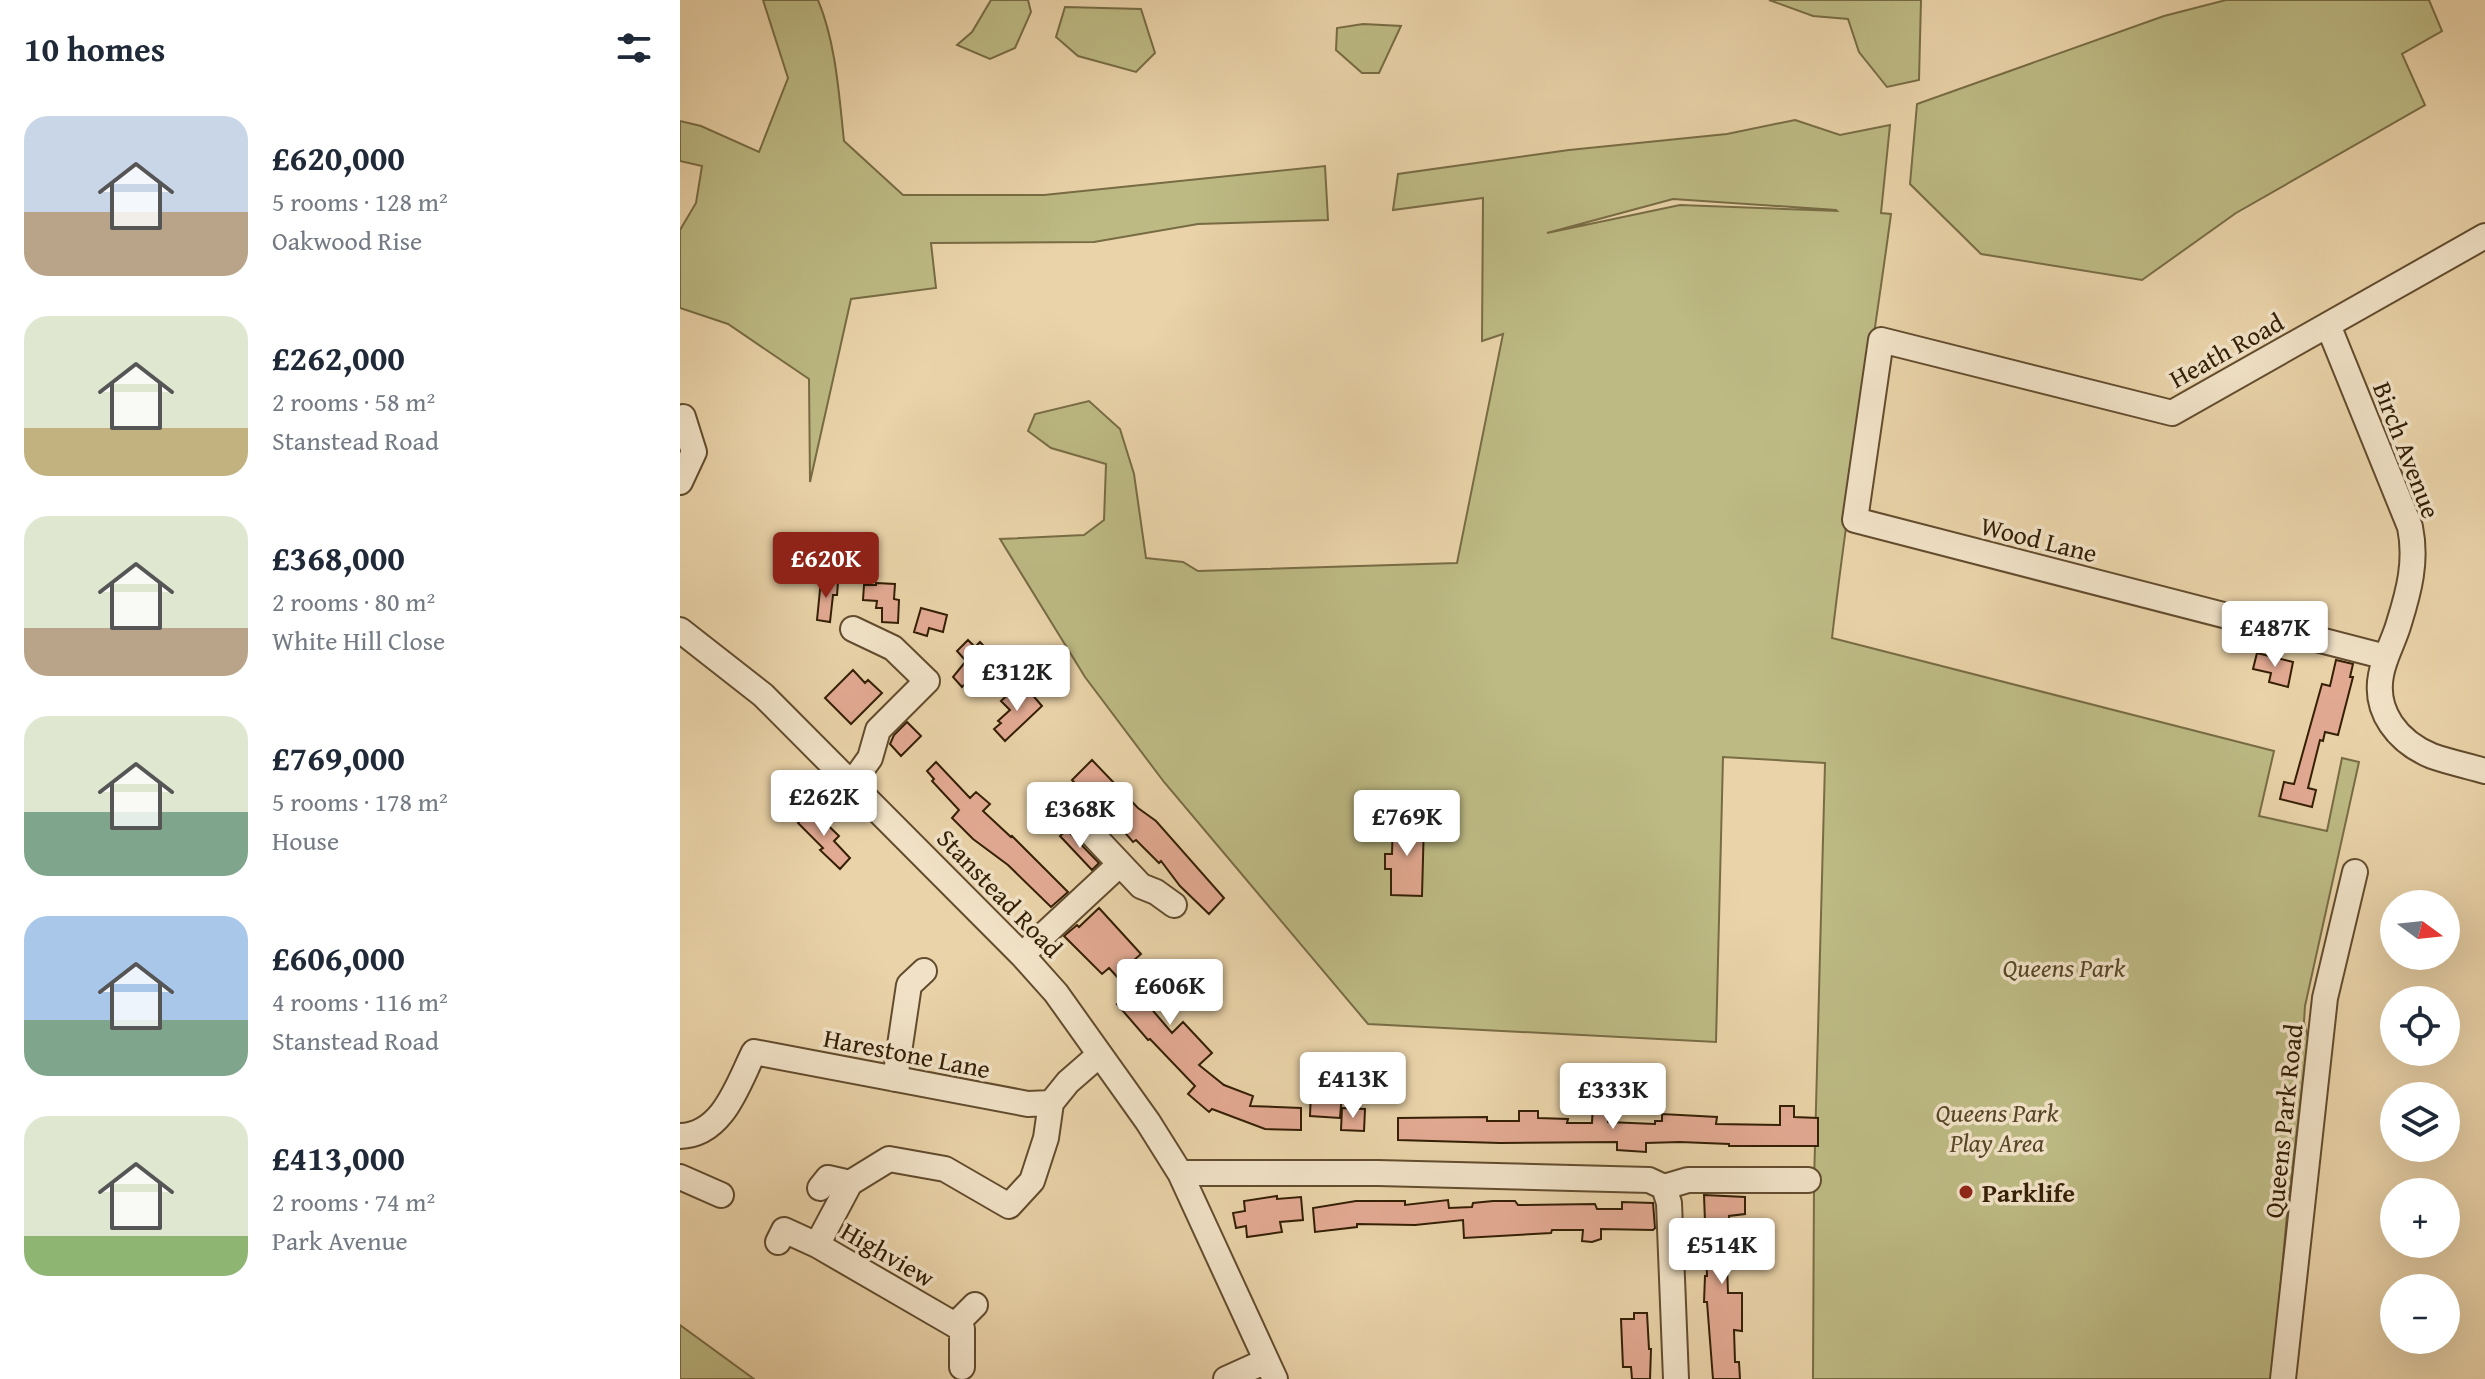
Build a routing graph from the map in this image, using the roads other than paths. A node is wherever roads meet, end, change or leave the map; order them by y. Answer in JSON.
{"nodes":[{"id":1,"x":2485,"y":236,"type":"edge"},
{"id":2,"x":2328,"y":325,"type":"junction"},
{"id":3,"x":1881,"y":340,"type":"joint"},
{"id":4,"x":683,"y":417,"type":"dead end"},
{"id":5,"x":680,"y":482,"type":"edge"},
{"id":6,"x":853,"y":629,"type":"dead end"},
{"id":7,"x":680,"y":630,"type":"edge"},
{"id":8,"x":2386,"y":657,"type":"junction"},
{"id":9,"x":2485,"y":771,"type":"edge"},
{"id":10,"x":852,"y":783,"type":"junction"},
{"id":11,"x":1059,"y":799,"type":"dead end"},
{"id":12,"x":1120,"y":864,"type":"junction"},
{"id":13,"x":2355,"y":872,"type":"dead end"},
{"id":14,"x":1174,"y":905,"type":"dead end"},
{"id":15,"x":1022,"y":955,"type":"junction"},
{"id":16,"x":924,"y":971,"type":"dead end"},
{"id":17,"x":1099,"y":1055,"type":"junction"},
{"id":18,"x":895,"y":1079,"type":"junction"},
{"id":19,"x":1051,"y":1103,"type":"junction"},
{"id":20,"x":680,"y":1136,"type":"edge"},
{"id":21,"x":1180,"y":1173,"type":"junction"},
{"id":22,"x":680,"y":1177,"type":"edge"},
{"id":23,"x":1808,"y":1180,"type":"dead end"},
{"id":24,"x":850,"y":1183,"type":"junction"},
{"id":25,"x":1664,"y":1187,"type":"junction"},
{"id":26,"x":820,"y":1188,"type":"dead end"},
{"id":27,"x":721,"y":1195,"type":"dead end"},
{"id":28,"x":778,"y":1242,"type":"dead end"},
{"id":29,"x":817,"y":1245,"type":"junction"},
{"id":30,"x":975,"y":1305,"type":"dead end"},
{"id":31,"x":955,"y":1325,"type":"junction"},
{"id":32,"x":962,"y":1367,"type":"dead end"},
{"id":33,"x":1270,"y":1370,"type":"edge"},
{"id":34,"x":1226,"y":1379,"type":"edge"},
{"id":35,"x":1676,"y":1379,"type":"edge"},
{"id":36,"x":2283,"y":1379,"type":"edge"}],
"edges":[{"from":1,"to":2,"type":"street","name":"Heath Road"},
{"from":2,"to":3,"type":"street","name":"Heath Road"},
{"from":2,"to":8,"type":"street","name":"Birch Avenue"},
{"from":3,"to":8,"type":"street","name":"Wood Lane"},
{"from":4,"to":5,"type":"street"},
{"from":6,"to":10,"type":"street"},
{"from":7,"to":10,"type":"street","name":"Stanstead Road"},
{"from":8,"to":9,"type":"street","name":"Birch Avenue"},
{"from":10,"to":15,"type":"street","name":"Stanstead Road"},
{"from":11,"to":12,"type":"street"},
{"from":12,"to":14,"type":"street"},
{"from":12,"to":15,"type":"street"},
{"from":13,"to":36,"type":"street","name":"Queens Park Road"},
{"from":15,"to":17,"type":"street","name":"Stanstead Road"},
{"from":16,"to":18,"type":"street"},
{"from":17,"to":19,"type":"street"},
{"from":17,"to":21,"type":"street","name":"Stanstead Road"},
{"from":18,"to":19,"type":"street","name":"Harestone Lane"},
{"from":18,"to":20,"type":"street","name":"Harestone Lane"},
{"from":19,"to":24,"type":"street","name":"Highview"},
{"from":21,"to":25,"type":"street"},
{"from":21,"to":33,"type":"street","name":"Stanstead Road"},
{"from":22,"to":27,"type":"street"},
{"from":23,"to":25,"type":"street"},
{"from":24,"to":26,"type":"street"},
{"from":24,"to":29,"type":"street","name":"Highview"},
{"from":25,"to":35,"type":"street"},
{"from":28,"to":29,"type":"street"},
{"from":29,"to":31,"type":"street","name":"Highview"},
{"from":30,"to":31,"type":"street"},
{"from":31,"to":32,"type":"street"},
{"from":33,"to":34,"type":"street"}]}
